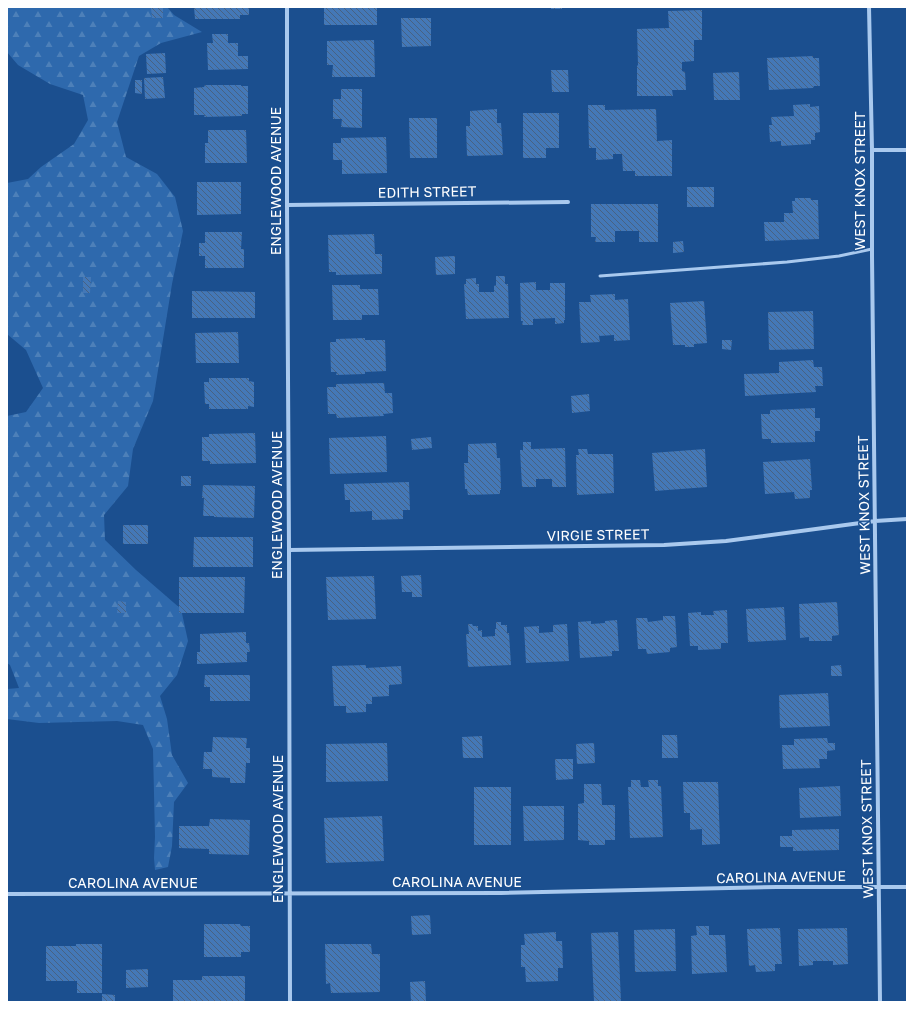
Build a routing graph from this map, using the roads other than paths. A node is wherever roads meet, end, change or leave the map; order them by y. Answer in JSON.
{"nodes":[{"id":1,"x":287,"y":7,"type":"edge"},
{"id":2,"x":869,"y":7,"type":"edge"},
{"id":3,"x":872,"y":150,"type":"junction"},
{"id":4,"x":907,"y":150,"type":"edge"},
{"id":5,"x":568,"y":202,"type":"dead end"},
{"id":6,"x":287,"y":205,"type":"junction"},
{"id":7,"x":872,"y":249,"type":"junction"},
{"id":8,"x":600,"y":276,"type":"dead end"},
{"id":9,"x":907,"y":519,"type":"edge"},
{"id":10,"x":875,"y":521,"type":"junction"},
{"id":11,"x":289,"y":550,"type":"junction"},
{"id":12,"x":879,"y":887,"type":"junction"},
{"id":13,"x":907,"y":887,"type":"edge"},
{"id":14,"x":289,"y":893,"type":"junction"},
{"id":15,"x":7,"y":894,"type":"edge"},
{"id":16,"x":290,"y":1002,"type":"edge"},
{"id":17,"x":880,"y":1002,"type":"edge"}],
"edges":[{"from":1,"to":6,"type":"street","name":"ENGLEWOOD AVENUE"},
{"from":2,"to":3,"type":"street","name":"WEST KNOX STREET"},
{"from":3,"to":4,"type":"street"},
{"from":3,"to":7,"type":"street","name":"WEST KNOX STREET"},
{"from":5,"to":6,"type":"street","name":"EDITH STREET"},
{"from":6,"to":11,"type":"street","name":"ENGLEWOOD AVENUE"},
{"from":7,"to":8,"type":"lane"},
{"from":7,"to":10,"type":"street","name":"WEST KNOX STREET"},
{"from":9,"to":10,"type":"street","name":"VIRGIE STREET"},
{"from":10,"to":11,"type":"street","name":"VIRGIE STREET"},
{"from":10,"to":12,"type":"street","name":"WEST KNOX STREET"},
{"from":11,"to":14,"type":"street","name":"ENGLEWOOD AVENUE"},
{"from":12,"to":13,"type":"street","name":"CAROLINA AVENUE"},
{"from":12,"to":14,"type":"street","name":"CAROLINA AVENUE"},
{"from":12,"to":17,"type":"street","name":"WEST KNOX STREET"},
{"from":14,"to":15,"type":"street","name":"CAROLINA AVENUE"},
{"from":14,"to":16,"type":"street","name":"ENGLEWOOD AVENUE"}]}
